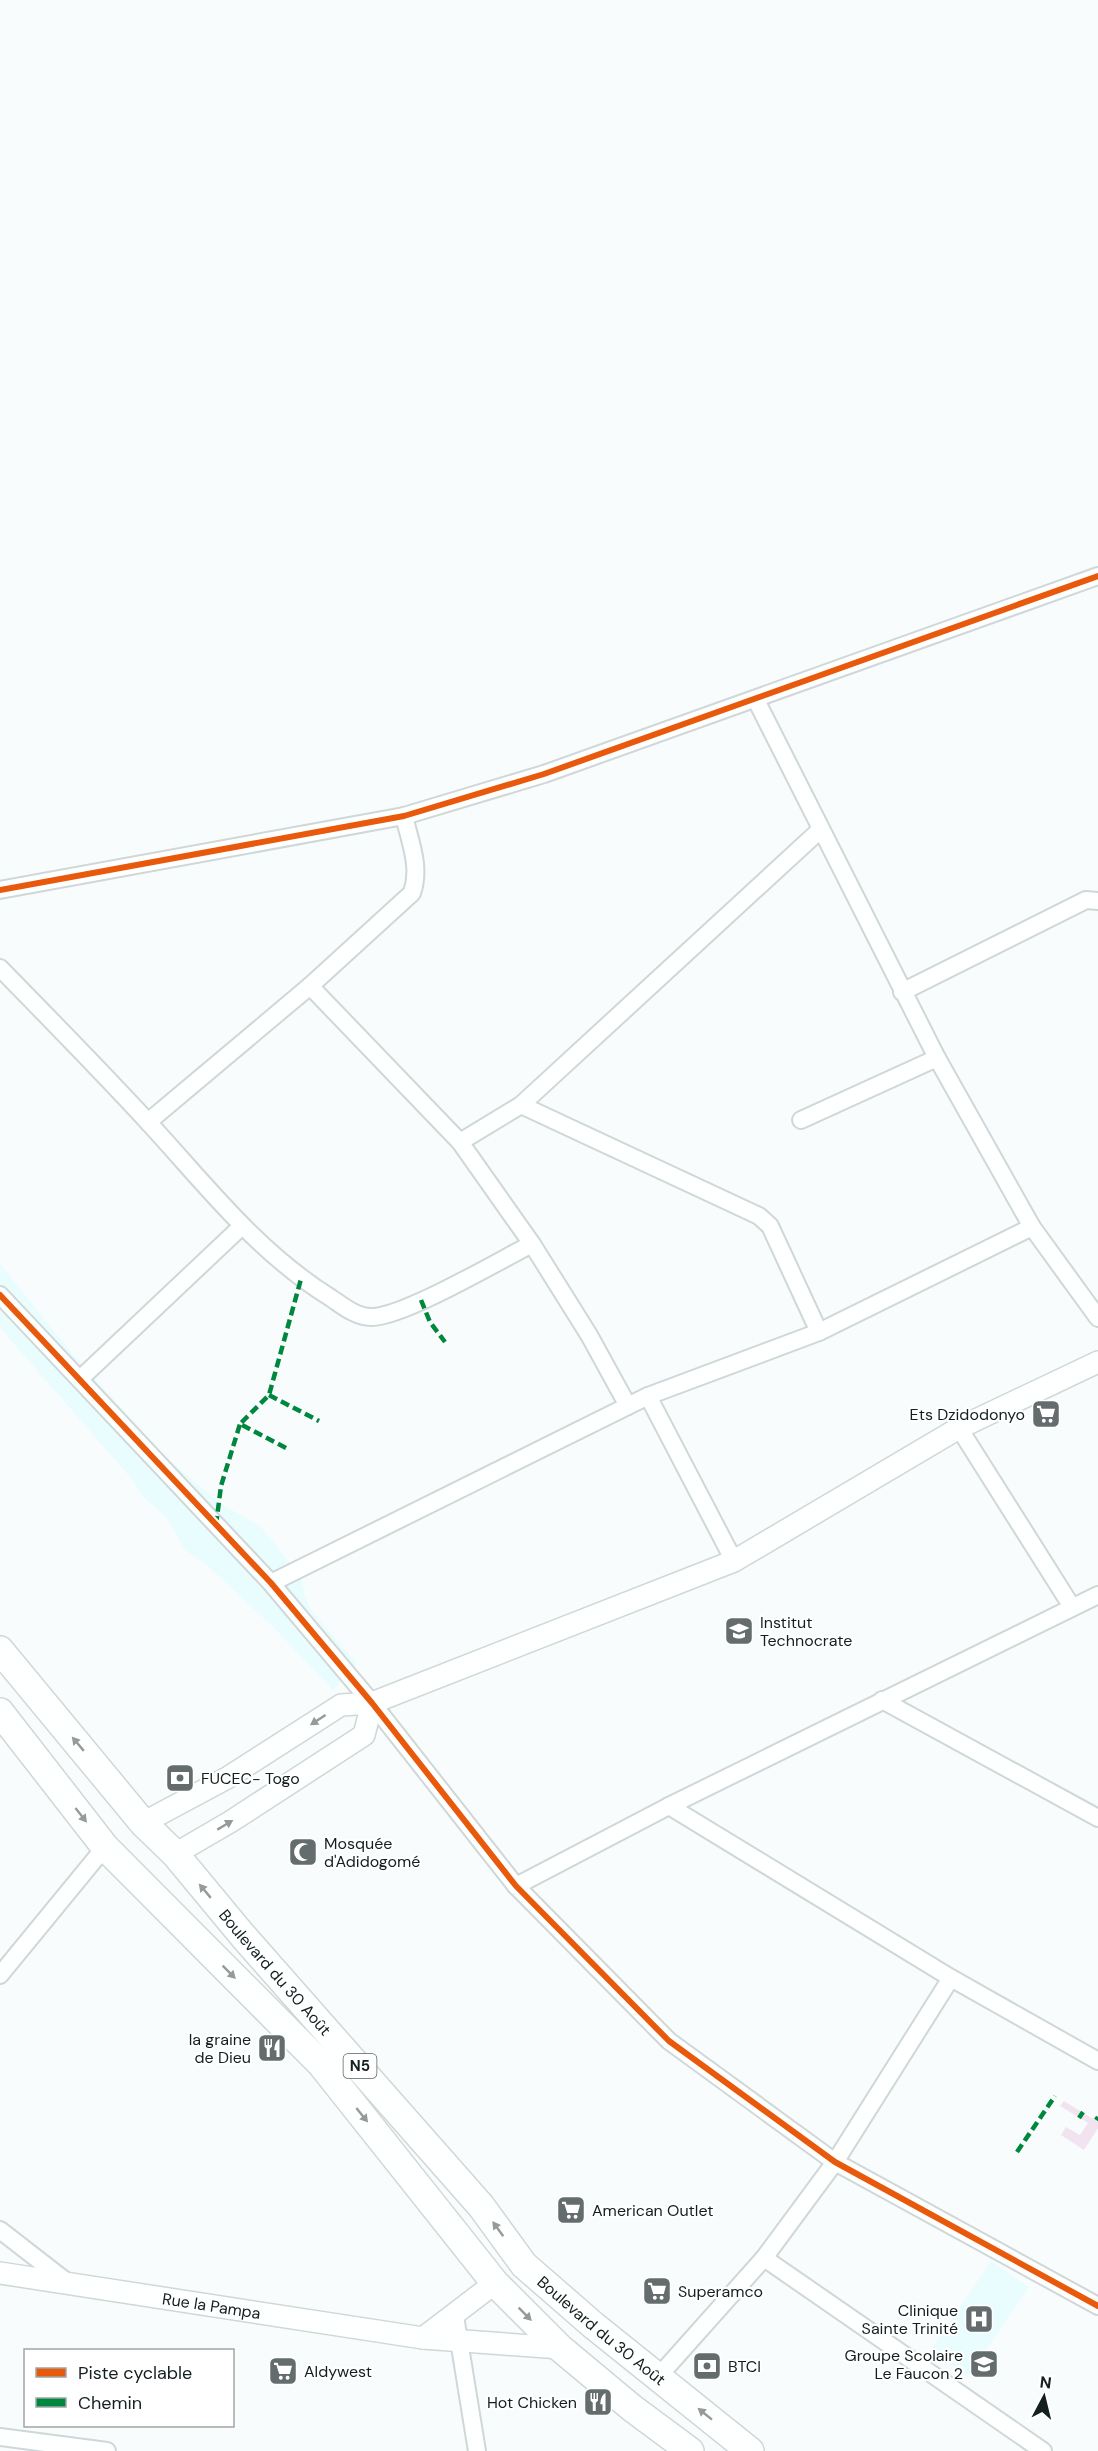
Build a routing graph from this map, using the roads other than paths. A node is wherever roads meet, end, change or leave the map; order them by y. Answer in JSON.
{"nodes":[{"id":1,"x":1098,"y":576,"type":"edge"},
{"id":2,"x":756,"y":700,"type":"junction"},
{"id":3,"x":404,"y":816,"type":"junction"},
{"id":4,"x":820,"y":830,"type":"junction"},
{"id":5,"x":0,"y":890,"type":"edge"},
{"id":6,"x":1098,"y":901,"type":"edge"},
{"id":7,"x":0,"y":968,"type":"edge"},
{"id":8,"x":310,"y":986,"type":"junction"},
{"id":9,"x":902,"y":992,"type":"junction"},
{"id":10,"x":937,"y":1058,"type":"junction"},
{"id":11,"x":521,"y":1105,"type":"junction"},
{"id":12,"x":801,"y":1120,"type":"dead end"},
{"id":13,"x":148,"y":1122,"type":"junction"},
{"id":14,"x":460,"y":1142,"type":"junction"},
{"id":15,"x":242,"y":1227,"type":"junction"},
{"id":16,"x":1032,"y":1227,"type":"junction"},
{"id":17,"x":532,"y":1244,"type":"junction"},
{"id":18,"x":0,"y":1294,"type":"edge"},
{"id":19,"x":1096,"y":1313,"type":"edge"},
{"id":20,"x":819,"y":1332,"type":"junction"},
{"id":21,"x":1098,"y":1362,"type":"edge"},
{"id":22,"x":80,"y":1378,"type":"junction"},
{"id":23,"x":648,"y":1396,"type":"junction"},
{"id":24,"x":628,"y":1406,"type":"junction"},
{"id":25,"x":959,"y":1428,"type":"junction"},
{"id":26,"x":734,"y":1561,"type":"junction"},
{"id":27,"x":271,"y":1583,"type":"junction"},
{"id":28,"x":1098,"y":1595,"type":"edge"},
{"id":29,"x":1072,"y":1607,"type":"junction"},
{"id":30,"x":0,"y":1650,"type":"edge"},
{"id":31,"x":882,"y":1700,"type":"junction"},
{"id":32,"x":372,"y":1702,"type":"junction"},
{"id":33,"x":0,"y":1712,"type":"edge"},
{"id":34,"x":669,"y":1806,"type":"junction"},
{"id":35,"x":1098,"y":1818,"type":"edge"},
{"id":36,"x":144,"y":1823,"type":"junction"},
{"id":37,"x":105,"y":1847,"type":"junction"},
{"id":38,"x":175,"y":1854,"type":"junction"},
{"id":39,"x":136,"y":1879,"type":"junction"},
{"id":40,"x":516,"y":1886,"type":"junction"},
{"id":41,"x":0,"y":1975,"type":"edge"},
{"id":42,"x":951,"y":1978,"type":"junction"},
{"id":43,"x":1097,"y":2058,"type":"edge"},
{"id":44,"x":835,"y":2162,"type":"junction"},
{"id":45,"x":0,"y":2230,"type":"edge"},
{"id":46,"x":764,"y":2258,"type":"junction"},
{"id":47,"x":524,"y":2265,"type":"junction"},
{"id":48,"x":0,"y":2273,"type":"edge"},
{"id":49,"x":67,"y":2282,"type":"junction"},
{"id":50,"x":495,"y":2283,"type":"junction"},
{"id":51,"x":1098,"y":2306,"type":"edge"},
{"id":52,"x":455,"y":2316,"type":"junction"},
{"id":53,"x":592,"y":2325,"type":"junction"},
{"id":54,"x":423,"y":2338,"type":"junction"},
{"id":55,"x":457,"y":2341,"type":"junction"},
{"id":56,"x":560,"y":2348,"type":"junction"},
{"id":57,"x":658,"y":2377,"type":"junction"},
{"id":58,"x":0,"y":2437,"type":"edge"},
{"id":59,"x":107,"y":2451,"type":"edge"},
{"id":60,"x":477,"y":2451,"type":"edge"},
{"id":61,"x":690,"y":2451,"type":"edge"},
{"id":62,"x":750,"y":2451,"type":"edge"},
{"id":63,"x":1043,"y":2451,"type":"edge"}],
"edges":[{"from":1,"to":2,"type":"street"},
{"from":2,"to":3,"type":"street"},
{"from":2,"to":4,"type":"street"},
{"from":3,"to":5,"type":"street"},
{"from":3,"to":8,"type":"street"},
{"from":4,"to":9,"type":"street"},
{"from":4,"to":11,"type":"street"},
{"from":6,"to":9,"type":"street"},
{"from":7,"to":13,"type":"street"},
{"from":8,"to":13,"type":"street"},
{"from":8,"to":14,"type":"street"},
{"from":9,"to":10,"type":"street"},
{"from":10,"to":12,"type":"street"},
{"from":10,"to":16,"type":"street"},
{"from":11,"to":14,"type":"street"},
{"from":11,"to":20,"type":"street"},
{"from":13,"to":15,"type":"street"},
{"from":14,"to":17,"type":"street"},
{"from":15,"to":17,"type":"street"},
{"from":15,"to":22,"type":"street"},
{"from":16,"to":19,"type":"street"},
{"from":16,"to":20,"type":"street"},
{"from":17,"to":24,"type":"street"},
{"from":18,"to":22,"type":"street"},
{"from":20,"to":23,"type":"street"},
{"from":21,"to":25,"type":"street"},
{"from":22,"to":27,"type":"street"},
{"from":23,"to":24,"type":"street"},
{"from":23,"to":26,"type":"street"},
{"from":24,"to":27,"type":"street"},
{"from":25,"to":26,"type":"street"},
{"from":25,"to":29,"type":"street"},
{"from":26,"to":32,"type":"street"},
{"from":27,"to":32,"type":"street"},
{"from":28,"to":29,"type":"street"},
{"from":29,"to":31,"type":"street"},
{"from":36,"to":30,"type":"highway","name":"Boulevard du 30 Août","number":"N5","one_way":true},
{"from":31,"to":34,"type":"street"},
{"from":31,"to":35,"type":"street"},
{"from":32,"to":36,"type":"street","one_way":true},
{"from":38,"to":32,"type":"street","one_way":true},
{"from":32,"to":40,"type":"street"},
{"from":33,"to":37,"type":"highway","name":"Boulevard du 30 Août","number":"N5","one_way":true},
{"from":34,"to":40,"type":"street"},
{"from":34,"to":42,"type":"street"},
{"from":36,"to":37,"type":"highway"},
{"from":36,"to":38,"type":"highway","name":"Boulevard du 30 Août","number":"N5"},
{"from":37,"to":39,"type":"highway","name":"Boulevard du 30 Août","number":"N5"},
{"from":37,"to":41,"type":"street"},
{"from":38,"to":39,"type":"highway"},
{"from":47,"to":38,"type":"highway","name":"Boulevard du 30 Août","number":"N5","one_way":true},
{"from":39,"to":50,"type":"highway","name":"Boulevard du 30 Août","number":"N5","one_way":true},
{"from":40,"to":44,"type":"street"},
{"from":42,"to":43,"type":"street"},
{"from":42,"to":44,"type":"street"},
{"from":44,"to":46,"type":"street"},
{"from":44,"to":51,"type":"street"},
{"from":45,"to":49,"type":"street"},
{"from":46,"to":57,"type":"street"},
{"from":46,"to":63,"type":"street"},
{"from":47,"to":50,"type":"highway"},
{"from":47,"to":53,"type":"highway","name":"Boulevard du 30 Août","number":"N5"},
{"from":48,"to":49,"type":"street","name":"Rue la Pampa"},
{"from":49,"to":54,"type":"street","name":"Rue la Pampa"},
{"from":50,"to":52,"type":"street"},
{"from":50,"to":56,"type":"highway","name":"Boulevard du 30 Août","number":"N5","one_way":true},
{"from":52,"to":54,"type":"street"},
{"from":52,"to":55,"type":"street"},
{"from":53,"to":56,"type":"highway"},
{"from":53,"to":57,"type":"highway","name":"Boulevard du 30 Août","number":"N5"},
{"from":54,"to":55,"type":"street","name":"Rue la Pampa"},
{"from":55,"to":56,"type":"street","name":"Rue la Pampa"},
{"from":55,"to":60,"type":"street"},
{"from":56,"to":61,"type":"highway","name":"Boulevard du 30 Août","number":"N5"},
{"from":62,"to":57,"type":"highway","name":"Boulevard du 30 Août","number":"N5","one_way":true},
{"from":58,"to":59,"type":"street"}]}
